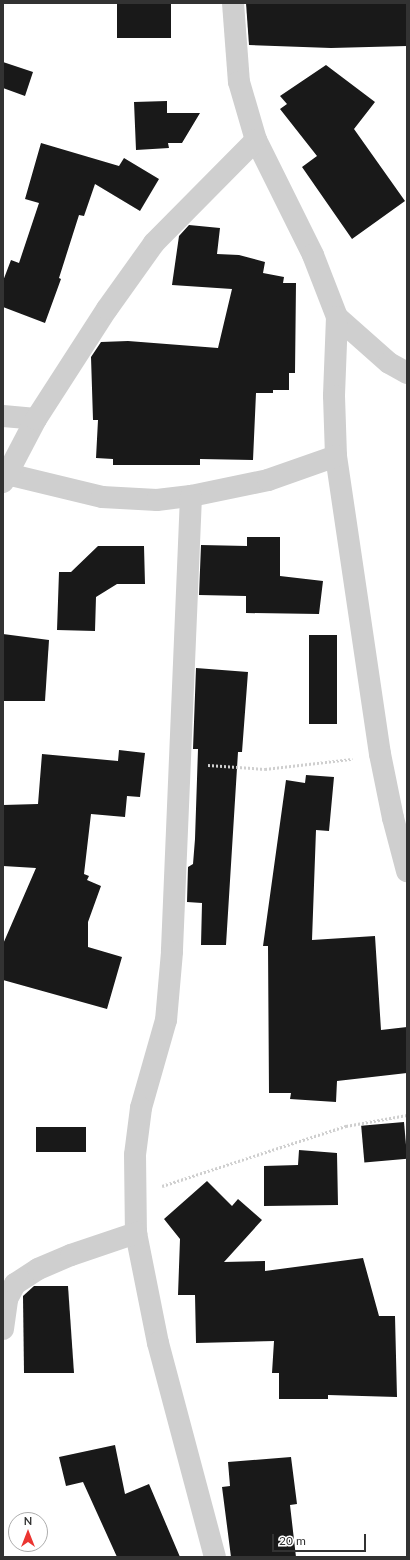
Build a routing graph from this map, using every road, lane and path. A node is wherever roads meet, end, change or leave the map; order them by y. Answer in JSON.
{"nodes":[{"id":1,"x":233,"y":3,"type":"edge"},
{"id":2,"x":256,"y":140,"type":"junction"},
{"id":3,"x":337,"y":317,"type":"junction"},
{"id":4,"x":407,"y":373,"type":"edge"},
{"id":5,"x":3,"y":416,"type":"edge"},
{"id":6,"x":36,"y":419,"type":"junction"},
{"id":7,"x":336,"y":456,"type":"junction"},
{"id":8,"x":5,"y":478,"type":"edge"},
{"id":9,"x":191,"y":496,"type":"junction"},
{"id":10,"x":380,"y":754,"type":"junction"},
{"id":11,"x":179,"y":764,"type":"junction"},
{"id":12,"x":407,"y":871,"type":"edge"},
{"id":13,"x":407,"y":1115,"type":"edge"},
{"id":14,"x":136,"y":1193,"type":"junction"},
{"id":15,"x":136,"y":1233,"type":"junction"},
{"id":16,"x":3,"y":1329,"type":"edge"},
{"id":17,"x":215,"y":1557,"type":"edge"}],
"edges":[{"from":1,"to":2,"type":"street"},
{"from":2,"to":3,"type":"street"},
{"from":2,"to":6,"type":"street"},
{"from":3,"to":4,"type":"street"},
{"from":3,"to":7,"type":"street"},
{"from":5,"to":6,"type":"street"},
{"from":6,"to":8,"type":"street"},
{"from":7,"to":9,"type":"street"},
{"from":7,"to":10,"type":"street"},
{"from":8,"to":9,"type":"street"},
{"from":9,"to":11,"type":"street"},
{"from":10,"to":11,"type":"path"},
{"from":10,"to":12,"type":"street"},
{"from":11,"to":14,"type":"street"},
{"from":13,"to":14,"type":"path"},
{"from":14,"to":15,"type":"street"},
{"from":15,"to":16,"type":"street"},
{"from":15,"to":17,"type":"street"}]}
